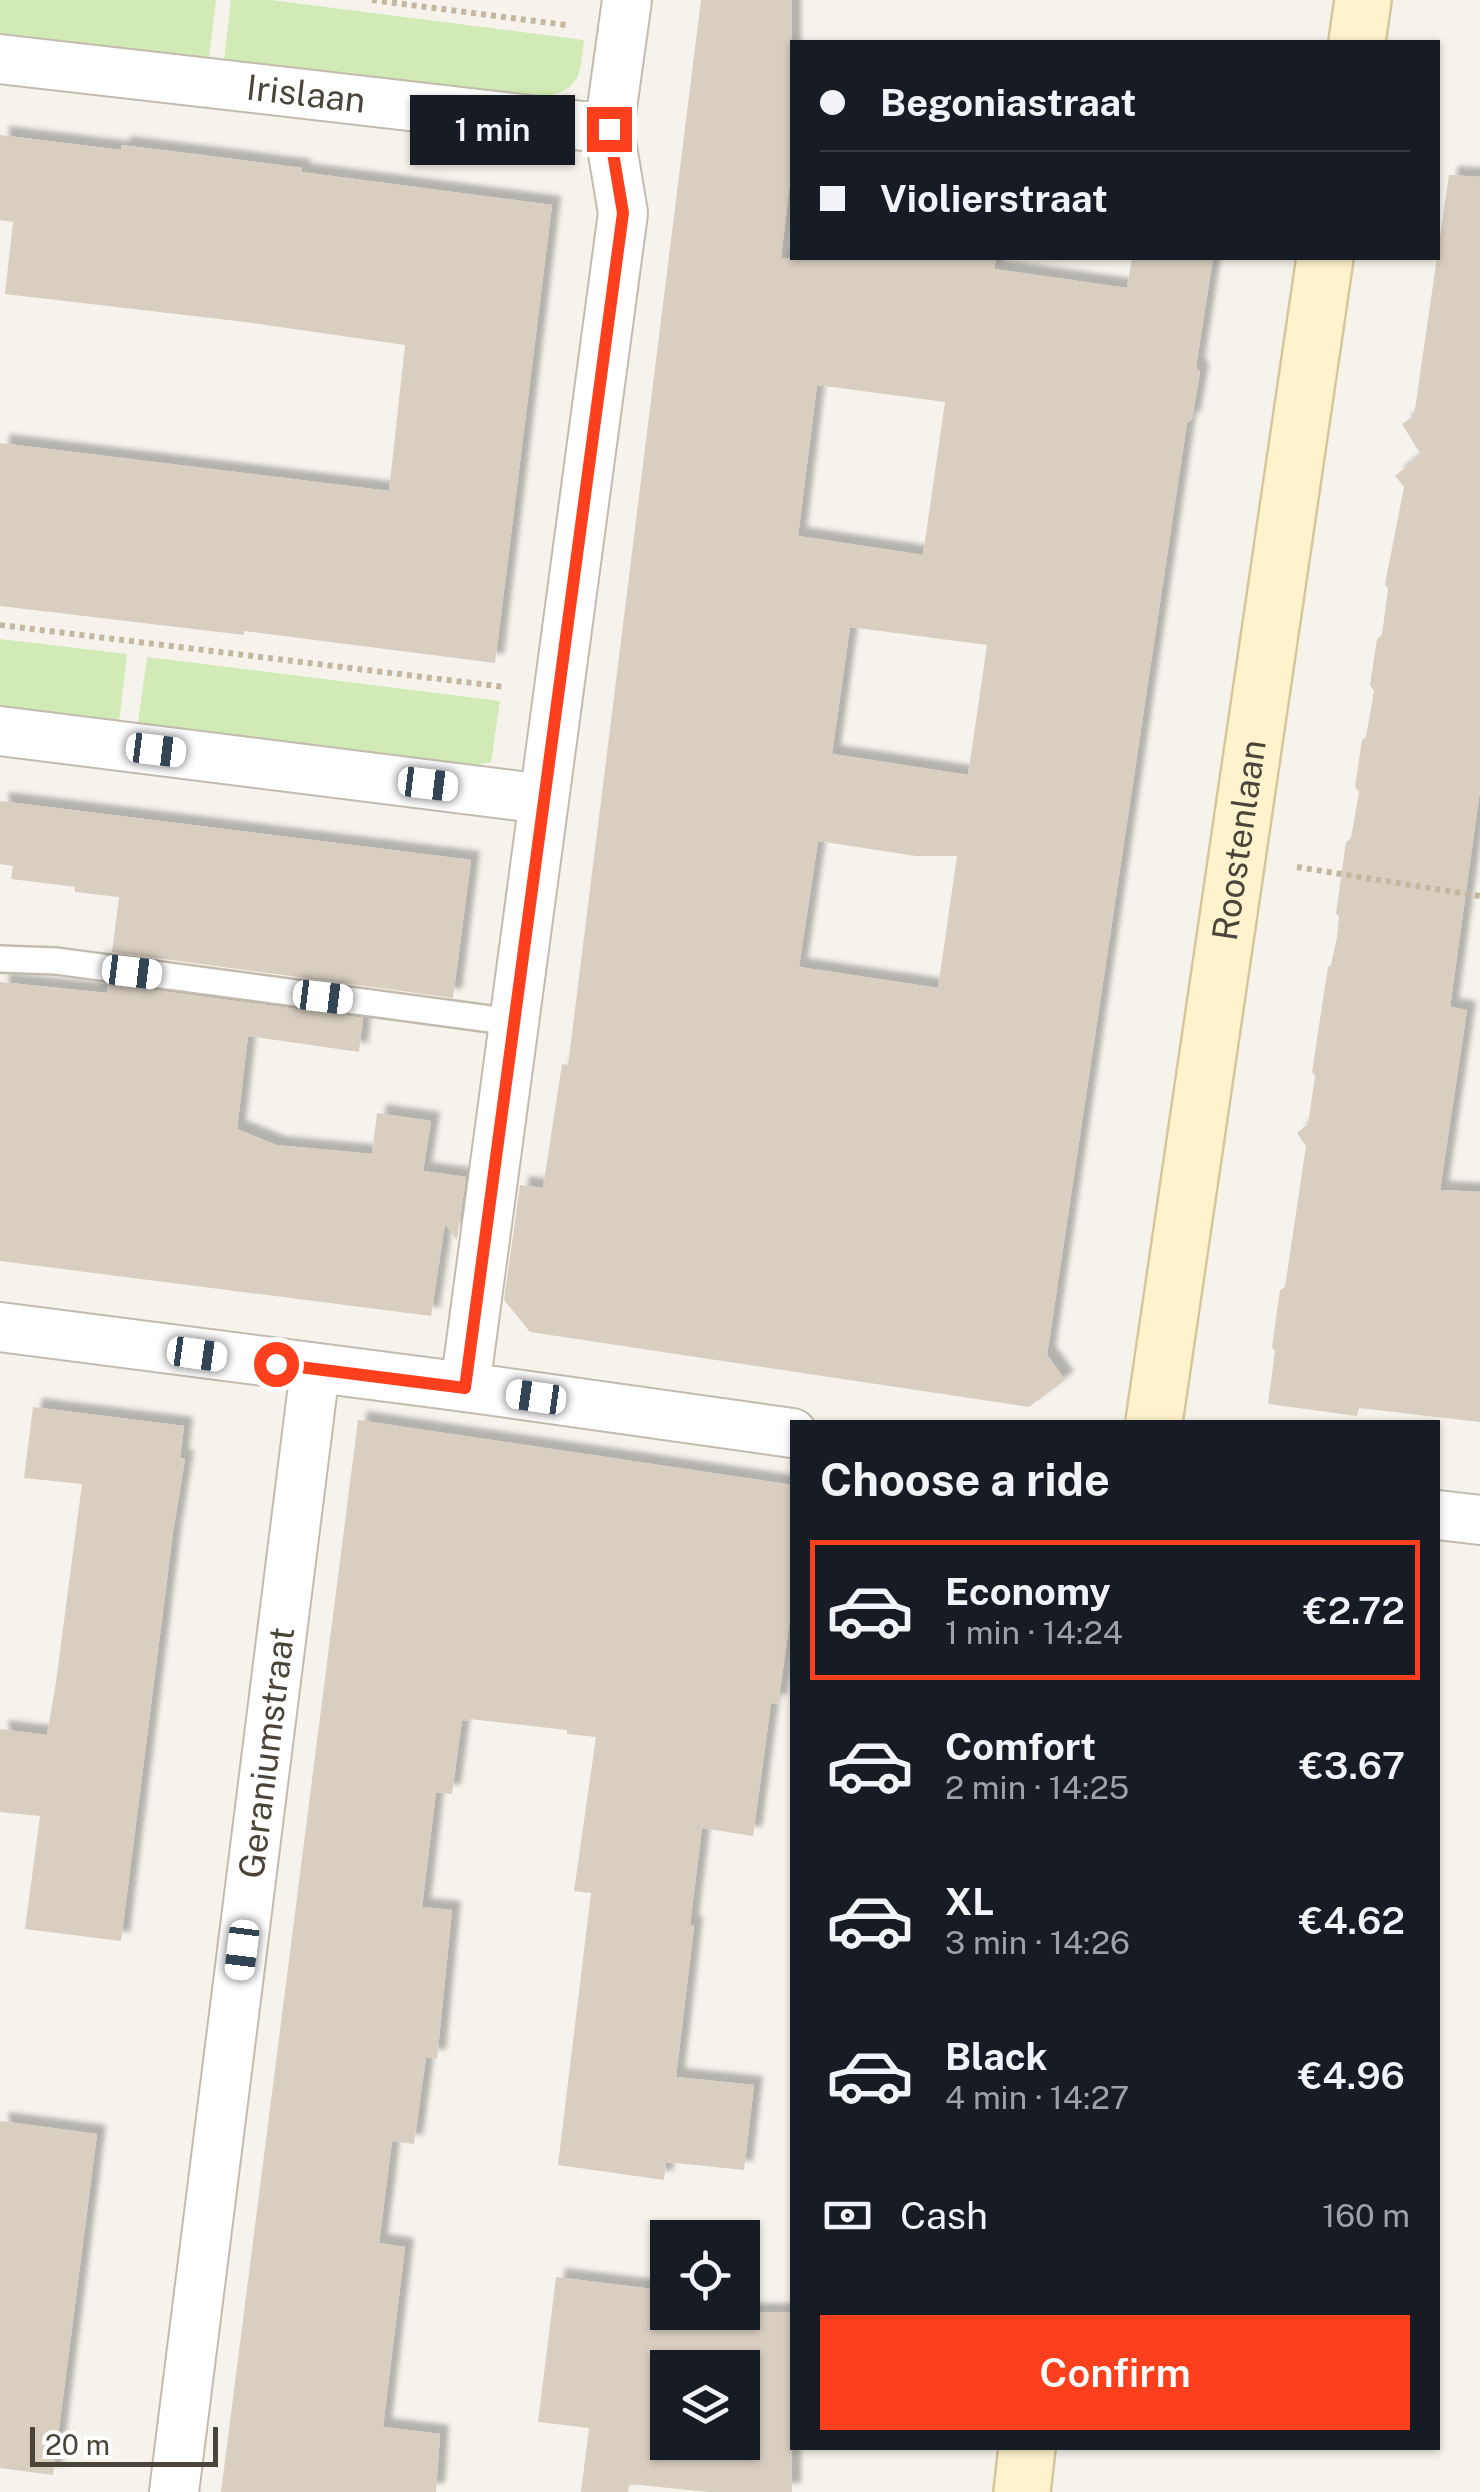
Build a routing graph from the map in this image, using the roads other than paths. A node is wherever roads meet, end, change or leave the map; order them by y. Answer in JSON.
{"nodes":[{"id":1,"x":1363,"y":0,"type":"edge"},
{"id":2,"x":624,"y":16,"type":"edge"},
{"id":3,"x":1357,"y":40,"type":"edge"},
{"id":4,"x":0,"y":59,"type":"edge"},
{"id":5,"x":609,"y":129,"type":"junction"},
{"id":6,"x":1325,"y":260,"type":"edge"},
{"id":7,"x":0,"y":731,"type":"edge"},
{"id":8,"x":544,"y":798,"type":"junction"},
{"id":9,"x":0,"y":958,"type":"edge"},
{"id":10,"x":514,"y":1022,"type":"junction"},
{"id":11,"x":0,"y":1327,"type":"edge"},
{"id":12,"x":315,"y":1370,"type":"junction"},
{"id":13,"x":465,"y":1388,"type":"junction"},
{"id":14,"x":1154,"y":1420,"type":"edge"},
{"id":15,"x":790,"y":1433,"type":"edge"},
{"id":16,"x":1440,"y":1515,"type":"edge"},
{"id":17,"x":1480,"y":1520,"type":"edge"},
{"id":18,"x":1027,"y":2450,"type":"edge"},
{"id":19,"x":174,"y":2492,"type":"edge"},
{"id":20,"x":1022,"y":2492,"type":"edge"}],
"edges":[{"from":1,"to":3,"type":"street"},
{"from":2,"to":5,"type":"street"},
{"from":4,"to":5,"type":"street","name":"Irislaan"},
{"from":5,"to":8,"type":"street"},
{"from":6,"to":14,"type":"street","name":"Roostenlaan"},
{"from":7,"to":8,"type":"street"},
{"from":8,"to":10,"type":"street"},
{"from":9,"to":10,"type":"lane"},
{"from":10,"to":13,"type":"street"},
{"from":11,"to":12,"type":"street"},
{"from":12,"to":13,"type":"street"},
{"from":12,"to":19,"type":"street","name":"Geraniumstraat"},
{"from":13,"to":15,"type":"street"},
{"from":16,"to":17,"type":"street"},
{"from":18,"to":20,"type":"street"}]}
